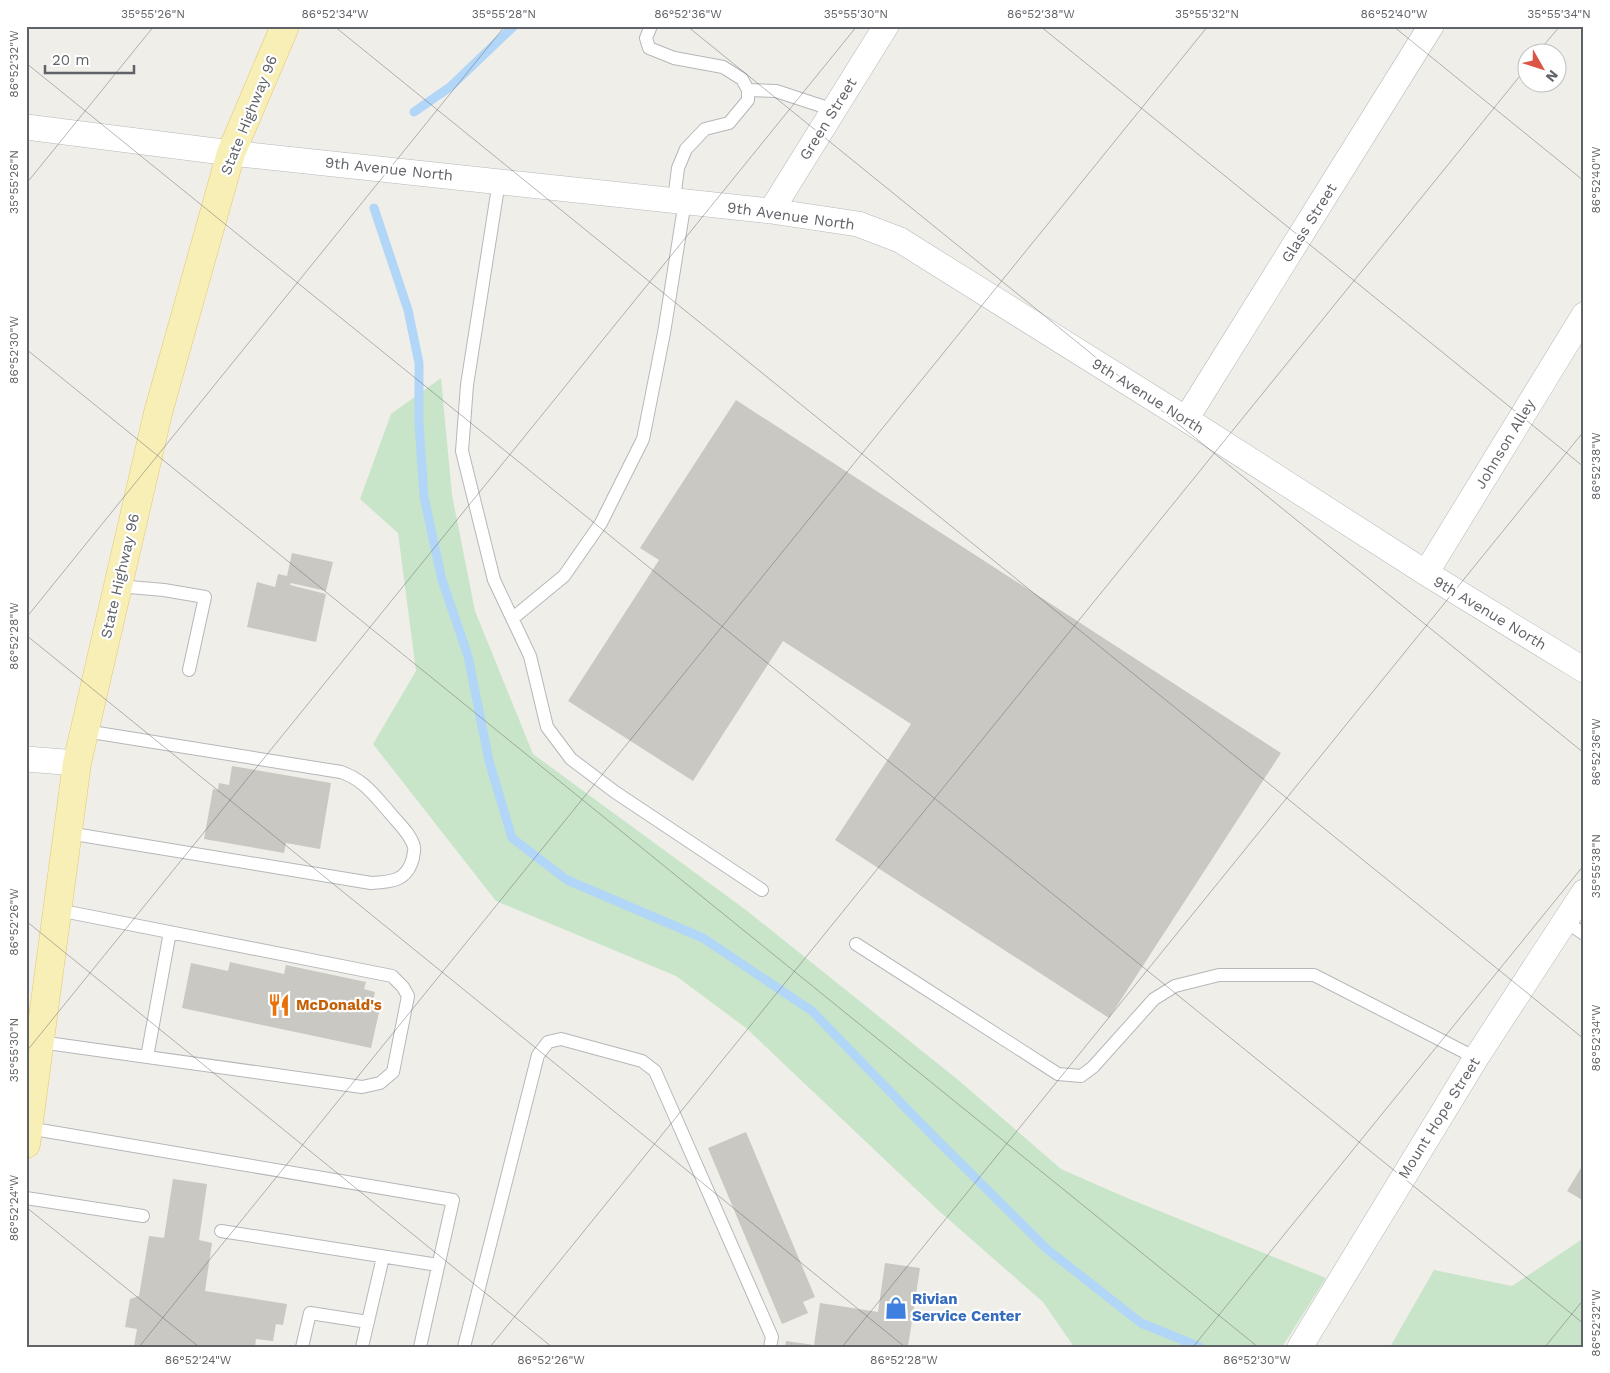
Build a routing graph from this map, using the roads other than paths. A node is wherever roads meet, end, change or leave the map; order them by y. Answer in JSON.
{"nodes":[{"id":1,"x":285,"y":26,"type":"edge"},
{"id":2,"x":651,"y":26,"type":"edge"},
{"id":3,"x":886,"y":26,"type":"edge"},
{"id":4,"x":1431,"y":26,"type":"edge"},
{"id":5,"x":748,"y":90,"type":"junction"},
{"id":6,"x":834,"y":110,"type":"junction"},
{"id":7,"x":26,"y":127,"type":"edge"},
{"id":8,"x":231,"y":153,"type":"junction"},
{"id":9,"x":499,"y":181,"type":"junction"},
{"id":10,"x":680,"y":201,"type":"junction"},
{"id":11,"x":770,"y":211,"type":"junction"},
{"id":12,"x":1584,"y":315,"type":"edge"},
{"id":13,"x":1186,"y":419,"type":"junction"},
{"id":14,"x":1426,"y":573,"type":"junction"},
{"id":15,"x":118,"y":586,"type":"junction"},
{"id":16,"x":513,"y":618,"type":"junction"},
{"id":17,"x":189,"y":670,"type":"dead end"},
{"id":18,"x":1584,"y":670,"type":"edge"},
{"id":19,"x":85,"y":731,"type":"junction"},
{"id":20,"x":26,"y":759,"type":"edge"},
{"id":21,"x":77,"y":763,"type":"junction"},
{"id":22,"x":68,"y":832,"type":"junction"},
{"id":23,"x":762,"y":890,"type":"dead end"},
{"id":24,"x":1584,"y":892,"type":"edge"},
{"id":25,"x":58,"y":910,"type":"junction"},
{"id":26,"x":1574,"y":927,"type":"edge"},
{"id":27,"x":170,"y":932,"type":"junction"},
{"id":28,"x":856,"y":944,"type":"dead end"},
{"id":29,"x":40,"y":1042,"type":"junction"},
{"id":30,"x":147,"y":1057,"type":"junction"},
{"id":31,"x":1476,"y":1058,"type":"junction"},
{"id":32,"x":27,"y":1136,"type":"edge"},
{"id":33,"x":26,"y":1198,"type":"edge"},
{"id":34,"x":143,"y":1216,"type":"dead end"},
{"id":35,"x":221,"y":1232,"type":"dead end"},
{"id":36,"x":383,"y":1257,"type":"junction"},
{"id":37,"x":438,"y":1265,"type":"junction"},
{"id":38,"x":368,"y":1322,"type":"junction"},
{"id":39,"x":302,"y":1347,"type":"edge"},
{"id":40,"x":362,"y":1347,"type":"edge"},
{"id":41,"x":420,"y":1347,"type":"edge"},
{"id":42,"x":464,"y":1347,"type":"edge"},
{"id":43,"x":770,"y":1347,"type":"edge"},
{"id":44,"x":1300,"y":1347,"type":"edge"}],
"edges":[{"from":1,"to":8,"type":"main road","name":"State Highway 96"},
{"from":2,"to":5,"type":"lane"},
{"from":3,"to":6,"type":"street","name":"Green Street"},
{"from":4,"to":13,"type":"street","name":"Glass Street"},
{"from":5,"to":6,"type":"lane"},
{"from":5,"to":10,"type":"lane"},
{"from":6,"to":11,"type":"street","name":"Green Street"},
{"from":7,"to":8,"type":"street","name":"9th Avenue North"},
{"from":8,"to":9,"type":"street","name":"9th Avenue North"},
{"from":8,"to":15,"type":"main road","name":"State Highway 96"},
{"from":9,"to":10,"type":"street","name":"9th Avenue North"},
{"from":9,"to":16,"type":"lane"},
{"from":10,"to":11,"type":"street","name":"9th Avenue North"},
{"from":10,"to":16,"type":"lane"},
{"from":11,"to":13,"type":"street","name":"9th Avenue North"},
{"from":12,"to":14,"type":"street","name":"Johnson Alley"},
{"from":13,"to":14,"type":"street","name":"9th Avenue North"},
{"from":14,"to":18,"type":"street","name":"9th Avenue North"},
{"from":15,"to":17,"type":"lane"},
{"from":15,"to":19,"type":"main road","name":"State Highway 96"},
{"from":16,"to":23,"type":"lane"},
{"from":19,"to":21,"type":"main road","name":"State Highway 96"},
{"from":19,"to":22,"type":"lane"},
{"from":20,"to":21,"type":"street"},
{"from":21,"to":22,"type":"main road","name":"State Highway 96"},
{"from":22,"to":25,"type":"main road","name":"State Highway 96"},
{"from":24,"to":26,"type":"street","name":"Mount Hope Street"},
{"from":25,"to":27,"type":"lane"},
{"from":25,"to":29,"type":"main road","name":"State Highway 96"},
{"from":26,"to":31,"type":"street","name":"Mount Hope Street"},
{"from":27,"to":30,"type":"lane"},
{"from":27,"to":30,"type":"lane"},
{"from":28,"to":31,"type":"lane"},
{"from":29,"to":30,"type":"lane"},
{"from":29,"to":32,"type":"main road","name":"State Highway 96"},
{"from":31,"to":44,"type":"street","name":"Mount Hope Street"},
{"from":32,"to":37,"type":"lane"},
{"from":33,"to":34,"type":"lane"},
{"from":35,"to":36,"type":"lane"},
{"from":36,"to":37,"type":"lane"},
{"from":36,"to":38,"type":"lane"},
{"from":37,"to":41,"type":"lane"},
{"from":38,"to":39,"type":"lane"},
{"from":38,"to":40,"type":"lane"},
{"from":42,"to":43,"type":"lane"}]}
